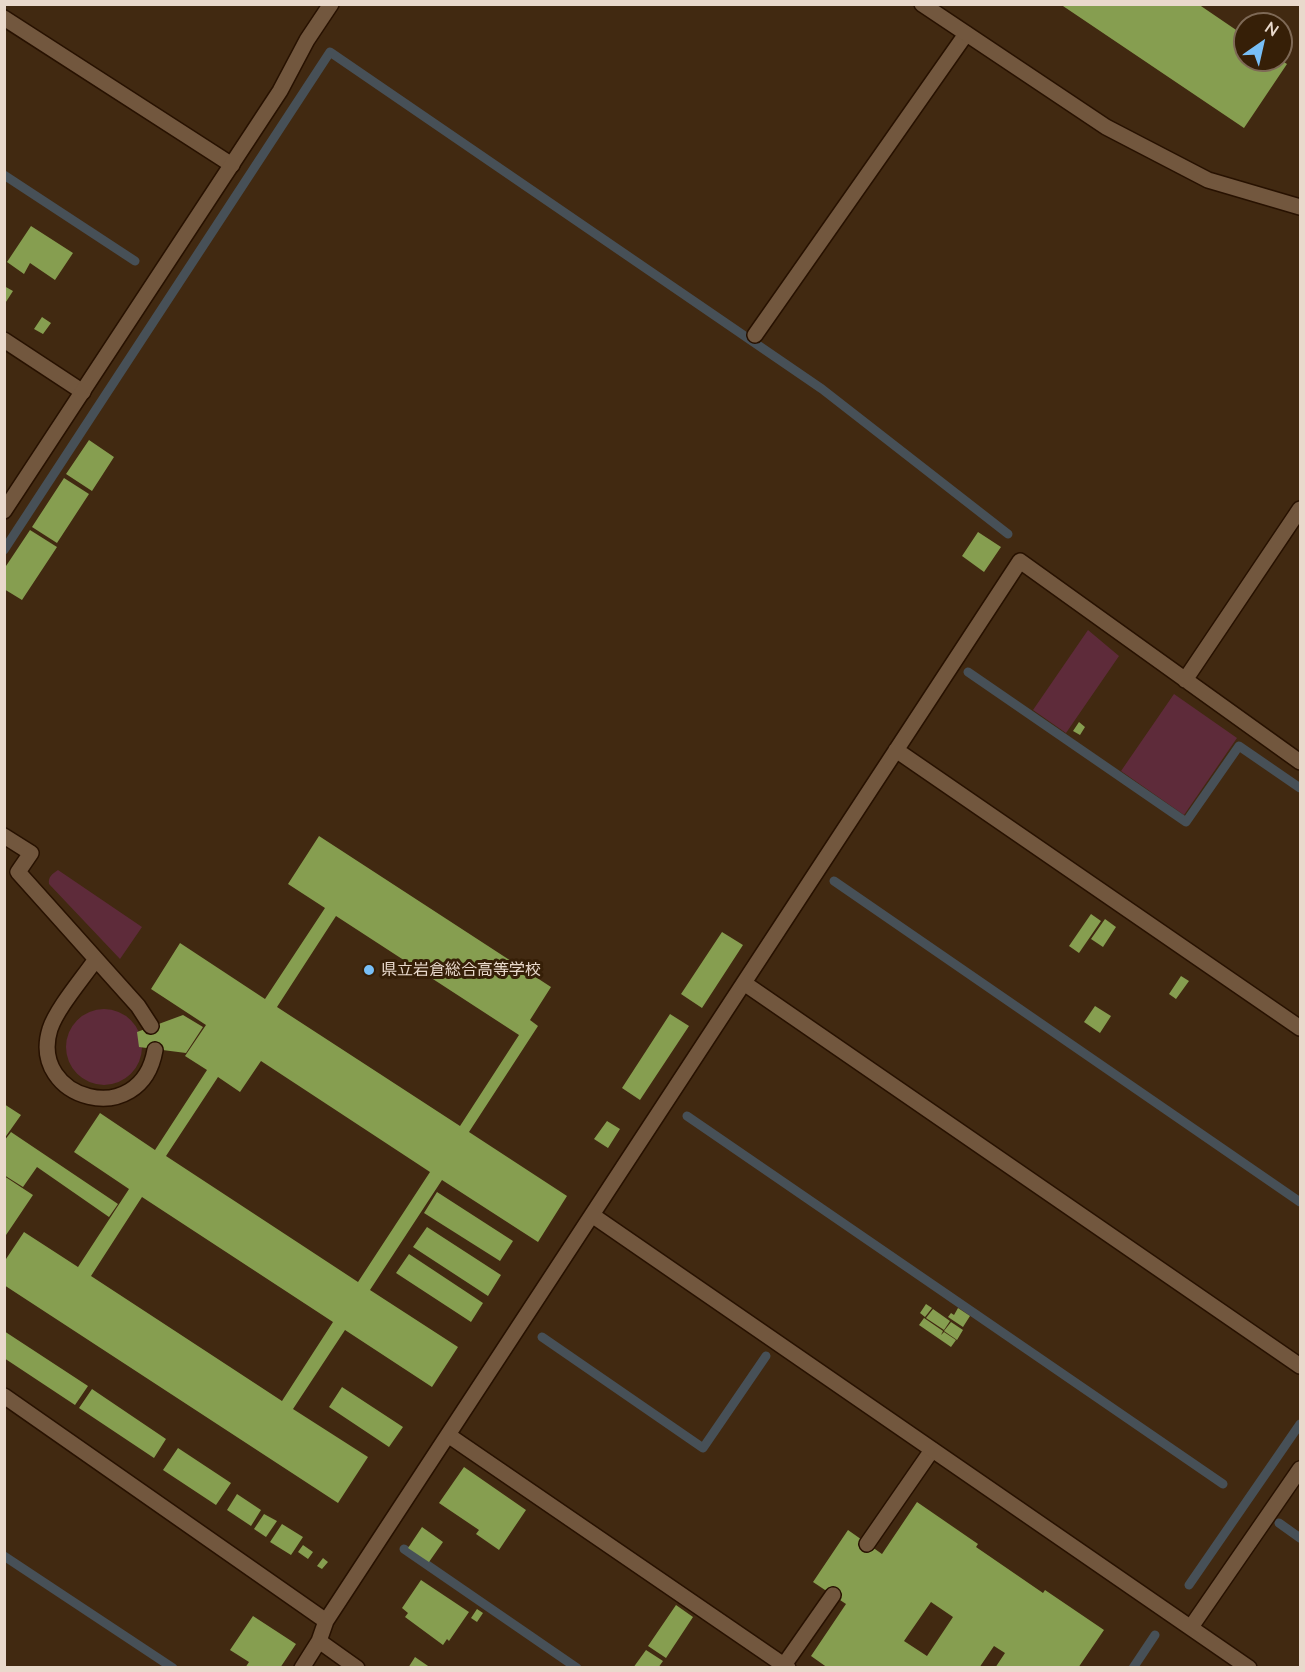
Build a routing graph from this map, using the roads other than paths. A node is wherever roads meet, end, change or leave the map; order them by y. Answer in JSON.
{"nodes":[{"id":1,"x":331,"y":4,"type":"edge"},
{"id":2,"x":922,"y":4,"type":"edge"},
{"id":3,"x":4,"y":18,"type":"edge"},
{"id":4,"x":966,"y":34,"type":"junction"},
{"id":5,"x":232,"y":165,"type":"junction"},
{"id":6,"x":1300,"y":207,"type":"edge"},
{"id":7,"x":755,"y":335,"type":"dead end"},
{"id":8,"x":4,"y":340,"type":"edge"},
{"id":9,"x":83,"y":392,"type":"junction"},
{"id":10,"x":1300,"y":509,"type":"edge"},
{"id":11,"x":4,"y":511,"type":"edge"},
{"id":12,"x":1185,"y":680,"type":"junction"},
{"id":13,"x":896,"y":750,"type":"junction"},
{"id":14,"x":1300,"y":762,"type":"edge"},
{"id":15,"x":4,"y":836,"type":"edge"},
{"id":16,"x":96,"y":958,"type":"junction"},
{"id":17,"x":744,"y":983,"type":"junction"},
{"id":18,"x":151,"y":1026,"type":"dead end"},
{"id":19,"x":1300,"y":1028,"type":"edge"},
{"id":20,"x":155,"y":1050,"type":"dead end"},
{"id":21,"x":591,"y":1215,"type":"junction"},
{"id":22,"x":1300,"y":1366,"type":"edge"},
{"id":23,"x":4,"y":1396,"type":"edge"},
{"id":24,"x":448,"y":1435,"type":"junction"},
{"id":25,"x":932,"y":1450,"type":"junction"},
{"id":26,"x":1300,"y":1469,"type":"edge"},
{"id":27,"x":867,"y":1544,"type":"dead end"},
{"id":28,"x":832,"y":1595,"type":"dead end"},
{"id":29,"x":326,"y":1621,"type":"junction"},
{"id":30,"x":1191,"y":1627,"type":"junction"},
{"id":31,"x":319,"y":1641,"type":"junction"},
{"id":32,"x":786,"y":1666,"type":"edge"},
{"id":33,"x":302,"y":1668,"type":"edge"},
{"id":34,"x":357,"y":1668,"type":"edge"},
{"id":35,"x":1249,"y":1668,"type":"edge"}],
"edges":[{"from":1,"to":5,"type":"street"},
{"from":2,"to":4,"type":"street"},
{"from":3,"to":5,"type":"street"},
{"from":4,"to":6,"type":"street"},
{"from":4,"to":7,"type":"street"},
{"from":5,"to":9,"type":"street"},
{"from":8,"to":9,"type":"street"},
{"from":9,"to":11,"type":"street"},
{"from":10,"to":12,"type":"street"},
{"from":12,"to":13,"type":"street"},
{"from":12,"to":14,"type":"street"},
{"from":13,"to":17,"type":"street"},
{"from":13,"to":19,"type":"street"},
{"from":15,"to":16,"type":"street"},
{"from":16,"to":18,"type":"street"},
{"from":16,"to":20,"type":"street"},
{"from":17,"to":21,"type":"street"},
{"from":17,"to":22,"type":"street"},
{"from":21,"to":24,"type":"street"},
{"from":21,"to":25,"type":"street"},
{"from":23,"to":29,"type":"street"},
{"from":24,"to":29,"type":"street"},
{"from":24,"to":32,"type":"street"},
{"from":25,"to":27,"type":"street"},
{"from":25,"to":30,"type":"street"},
{"from":26,"to":30,"type":"street"},
{"from":28,"to":32,"type":"street"},
{"from":29,"to":31,"type":"street"},
{"from":30,"to":35,"type":"street"},
{"from":31,"to":33,"type":"street"},
{"from":31,"to":34,"type":"street"}]}
